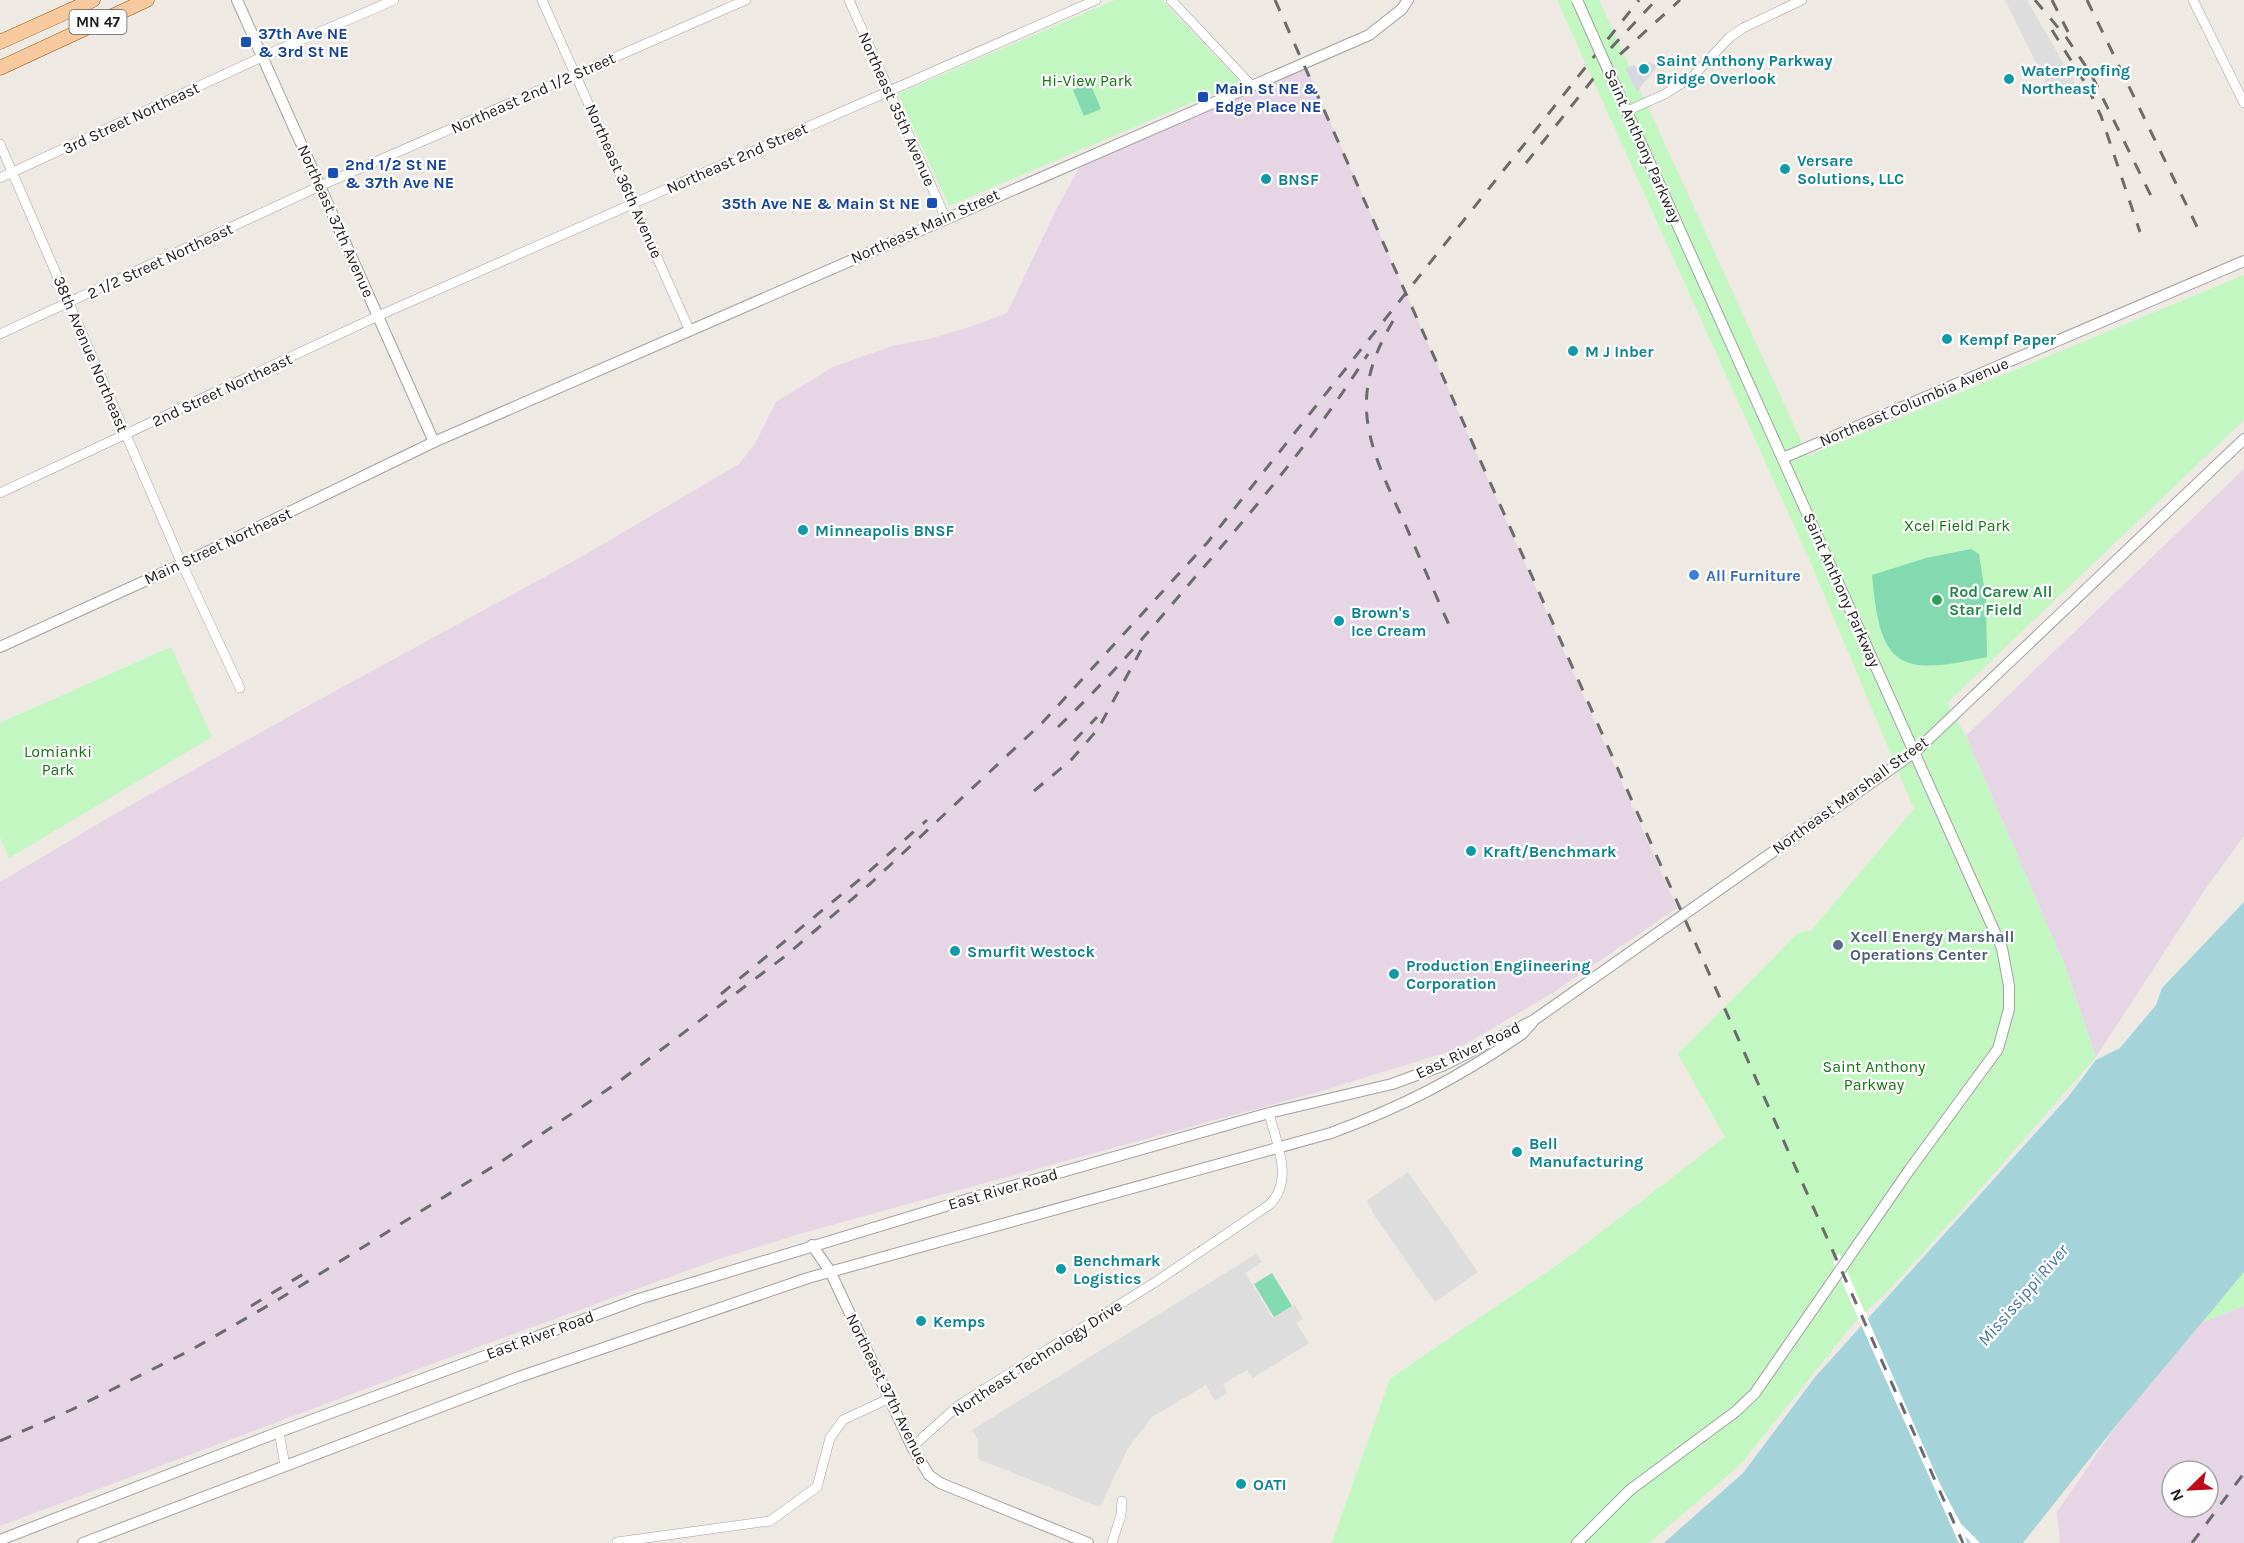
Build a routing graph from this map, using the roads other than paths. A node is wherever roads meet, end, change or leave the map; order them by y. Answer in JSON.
{"nodes":[{"id":1,"x":93,"y":0,"type":"edge"},
{"id":2,"x":147,"y":0,"type":"edge"},
{"id":3,"x":237,"y":0,"type":"edge"},
{"id":4,"x":394,"y":0,"type":"edge"},
{"id":5,"x":542,"y":0,"type":"edge"},
{"id":6,"x":746,"y":0,"type":"edge"},
{"id":7,"x":849,"y":0,"type":"edge"},
{"id":8,"x":1096,"y":0,"type":"edge"},
{"id":9,"x":1171,"y":0,"type":"edge"},
{"id":10,"x":1408,"y":0,"type":"edge"},
{"id":11,"x":1577,"y":0,"type":"edge"},
{"id":12,"x":1802,"y":0,"type":"edge"},
{"id":13,"x":2193,"y":0,"type":"edge"},
{"id":14,"x":0,"y":42,"type":"edge"},
{"id":15,"x":262,"y":57,"type":"junction"},
{"id":16,"x":0,"y":68,"type":"edge"},
{"id":17,"x":576,"y":75,"type":"junction"},
{"id":18,"x":1251,"y":86,"type":"junction"},
{"id":19,"x":889,"y":91,"type":"junction"},
{"id":20,"x":2244,"y":103,"type":"edge"},
{"id":21,"x":1627,"y":111,"type":"junction"},
{"id":22,"x":0,"y":144,"type":"edge"},
{"id":23,"x":12,"y":172,"type":"junction"},
{"id":24,"x":0,"y":178,"type":"edge"},
{"id":25,"x":320,"y":186,"type":"junction"},
{"id":26,"x":633,"y":204,"type":"junction"},
{"id":27,"x":945,"y":217,"type":"junction"},
{"id":28,"x":2244,"y":261,"type":"edge"},
{"id":29,"x":69,"y":303,"type":"junction"},
{"id":30,"x":378,"y":316,"type":"junction"},
{"id":31,"x":689,"y":329,"type":"junction"},
{"id":32,"x":0,"y":334,"type":"edge"},
{"id":33,"x":126,"y":436,"type":"junction"},
{"id":34,"x":2244,"y":439,"type":"edge"},
{"id":35,"x":434,"y":442,"type":"junction"},
{"id":36,"x":1783,"y":458,"type":"junction"},
{"id":37,"x":0,"y":493,"type":"edge"},
{"id":38,"x":182,"y":564,"type":"junction"},
{"id":39,"x":0,"y":647,"type":"edge"},
{"id":40,"x":240,"y":688,"type":"dead end"},
{"id":41,"x":1915,"y":752,"type":"junction"},
{"id":42,"x":1534,"y":1020,"type":"junction"},
{"id":43,"x":1269,"y":1113,"type":"junction"},
{"id":44,"x":1277,"y":1149,"type":"junction"},
{"id":45,"x":812,"y":1245,"type":"junction"},
{"id":46,"x":830,"y":1271,"type":"junction"},
{"id":47,"x":890,"y":1398,"type":"junction"},
{"id":48,"x":279,"y":1432,"type":"junction"},
{"id":49,"x":912,"y":1447,"type":"junction"},
{"id":50,"x":285,"y":1466,"type":"junction"},
{"id":51,"x":1122,"y":1501,"type":"dead end"},
{"id":52,"x":0,"y":1540,"type":"edge"},
{"id":53,"x":617,"y":1542,"type":"edge"},
{"id":54,"x":83,"y":1543,"type":"edge"},
{"id":55,"x":1088,"y":1543,"type":"edge"},
{"id":56,"x":1112,"y":1543,"type":"edge"},
{"id":57,"x":1577,"y":1543,"type":"edge"}],
"edges":[{"from":1,"to":14,"type":"main road","number":"MN 47"},
{"from":2,"to":16,"type":"main road","number":"MN 47"},
{"from":3,"to":15,"type":"street","name":"Northeast 37th Avenue"},
{"from":4,"to":15,"type":"street","name":"3rd Street Northeast"},
{"from":5,"to":17,"type":"street","name":"Northeast 36th Avenue"},
{"from":6,"to":17,"type":"street","name":"Northeast 2nd 1/2 Street"},
{"from":7,"to":19,"type":"street","name":"Northeast 35th Avenue"},
{"from":8,"to":19,"type":"street","name":"Northeast 2nd Street"},
{"from":9,"to":18,"type":"street"},
{"from":10,"to":18,"type":"street","name":"Northeast Main Street"},
{"from":11,"to":21,"type":"street","name":"Saint Anthony Parkway","bridge":true},
{"from":12,"to":21,"type":"street"},
{"from":13,"to":20,"type":"street"},
{"from":15,"to":23,"type":"street","name":"3rd Street Northeast"},
{"from":15,"to":25,"type":"street","name":"Northeast 37th Avenue"},
{"from":17,"to":25,"type":"street","name":"Northeast 2nd 1/2 Street"},
{"from":17,"to":26,"type":"street","name":"Northeast 36th Avenue"},
{"from":18,"to":27,"type":"street","name":"Northeast Main Street"},
{"from":19,"to":26,"type":"street","name":"Northeast 2nd Street"},
{"from":19,"to":27,"type":"street","name":"Northeast 35th Avenue"},
{"from":21,"to":36,"type":"street","name":"Saint Anthony Parkway"},
{"from":22,"to":23,"type":"street","name":"38th Avenue Northeast"},
{"from":23,"to":24,"type":"street","name":"3rd Street Northeast"},
{"from":23,"to":29,"type":"street","name":"38th Avenue Northeast"},
{"from":25,"to":29,"type":"street","name":"2 1/2 Street Northeast"},
{"from":25,"to":30,"type":"street","name":"Northeast 37th Avenue"},
{"from":26,"to":30,"type":"street","name":"Northeast 2nd Street"},
{"from":26,"to":31,"type":"street","name":"Northeast 36th Avenue"},
{"from":27,"to":31,"type":"street","name":"Northeast Main Street"},
{"from":28,"to":36,"type":"street","name":"Northeast Columbia Avenue"},
{"from":29,"to":32,"type":"street","name":"2 1/2 Street Northeast"},
{"from":29,"to":33,"type":"street","name":"38th Avenue Northeast"},
{"from":30,"to":33,"type":"street","name":"2nd Street Northeast"},
{"from":30,"to":35,"type":"street","name":"Northeast 37th Avenue"},
{"from":31,"to":35,"type":"street","name":"Northeast Main Street"},
{"from":33,"to":37,"type":"street","name":"2nd Street Northeast"},
{"from":33,"to":38,"type":"street","name":"38th Avenue Northeast"},
{"from":34,"to":41,"type":"street","name":"Northeast Marshall Street"},
{"from":35,"to":38,"type":"street","name":"Main Street Northeast"},
{"from":36,"to":41,"type":"street","name":"Saint Anthony Parkway"},
{"from":38,"to":39,"type":"street","name":"Main Street Northeast"},
{"from":38,"to":40,"type":"street","name":"38th Avenue Northeast"},
{"from":41,"to":42,"type":"street","name":"Northeast Marshall Street"},
{"from":41,"to":57,"type":"street","name":"Saint Anthony Parkway"},
{"from":42,"to":43,"type":"street","name":"East River Road"},
{"from":42,"to":44,"type":"street","name":"East River Road"},
{"from":43,"to":44,"type":"street"},
{"from":43,"to":45,"type":"street","name":"East River Road"},
{"from":44,"to":46,"type":"street","name":"East River Road"},
{"from":44,"to":49,"type":"street","name":"Northeast Technology Drive"},
{"from":45,"to":46,"type":"street","name":"Northeast 37th Avenue"},
{"from":45,"to":48,"type":"street","name":"East River Road"},
{"from":46,"to":47,"type":"street","name":"Northeast 37th Avenue"},
{"from":46,"to":50,"type":"street","name":"East River Road"},
{"from":47,"to":49,"type":"street","name":"Northeast 37th Avenue"},
{"from":47,"to":53,"type":"street"},
{"from":48,"to":50,"type":"street"},
{"from":48,"to":52,"type":"street","name":"East River Road"},
{"from":49,"to":55,"type":"street","name":"Northeast 37th Avenue"},
{"from":50,"to":54,"type":"street","name":"East River Road"},
{"from":51,"to":56,"type":"street"}]}
